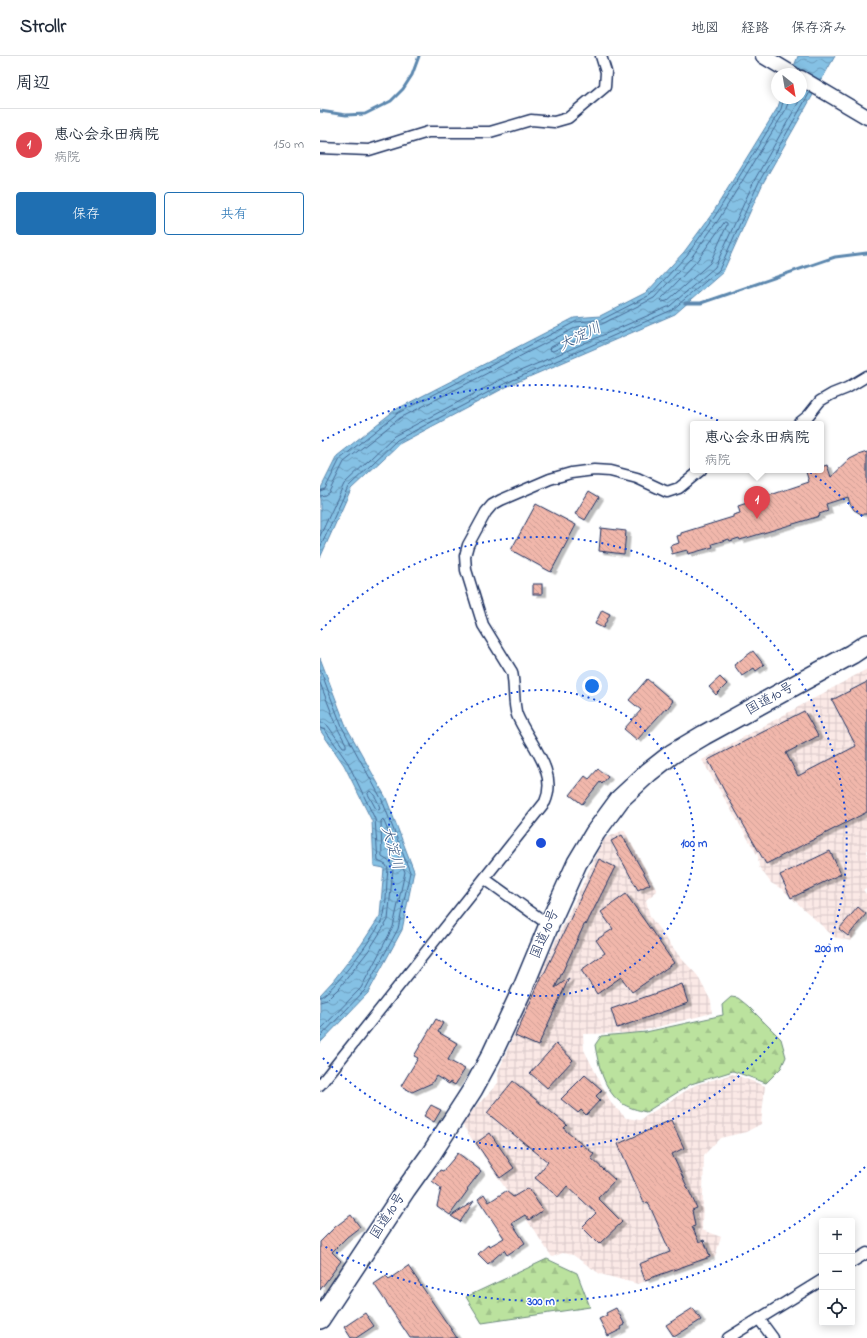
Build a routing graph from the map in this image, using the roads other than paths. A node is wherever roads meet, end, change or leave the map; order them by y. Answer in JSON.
{"nodes":[{"id":1,"x":601,"y":56,"type":"edge"},
{"id":2,"x":763,"y":56,"type":"edge"},
{"id":3,"x":782,"y":68,"type":"edge"},
{"id":4,"x":807,"y":82,"type":"edge"},
{"id":5,"x":867,"y":117,"type":"edge"},
{"id":6,"x":320,"y":148,"type":"edge"},
{"id":7,"x":867,"y":376,"type":"edge"},
{"id":8,"x":802,"y":421,"type":"edge"},
{"id":9,"x":697,"y":473,"type":"edge"},
{"id":10,"x":867,"y":644,"type":"edge"},
{"id":11,"x":485,"y":880,"type":"junction"},
{"id":12,"x":549,"y":925,"type":"junction"},
{"id":13,"x":320,"y":1085,"type":"edge"},
{"id":14,"x":867,"y":1253,"type":"edge"},
{"id":15,"x":855,"y":1260,"type":"edge"},
{"id":16,"x":819,"y":1282,"type":"edge"},
{"id":17,"x":320,"y":1319,"type":"edge"},
{"id":18,"x":759,"y":1320,"type":"junction"},
{"id":19,"x":728,"y":1338,"type":"edge"},
{"id":20,"x":773,"y":1338,"type":"edge"}],
"edges":[{"from":1,"to":6,"type":"street"},
{"from":2,"to":3,"type":"street"},
{"from":4,"to":5,"type":"street"},
{"from":7,"to":8,"type":"street"},
{"from":9,"to":11,"type":"street"},
{"from":10,"to":12,"type":"highway","name":"国道10号"},
{"from":11,"to":12,"type":"street"},
{"from":11,"to":13,"type":"street"},
{"from":12,"to":17,"type":"highway","name":"国道10号"},
{"from":14,"to":15,"type":"street"},
{"from":16,"to":18,"type":"street"},
{"from":18,"to":19,"type":"street"},
{"from":18,"to":20,"type":"street"}]}
